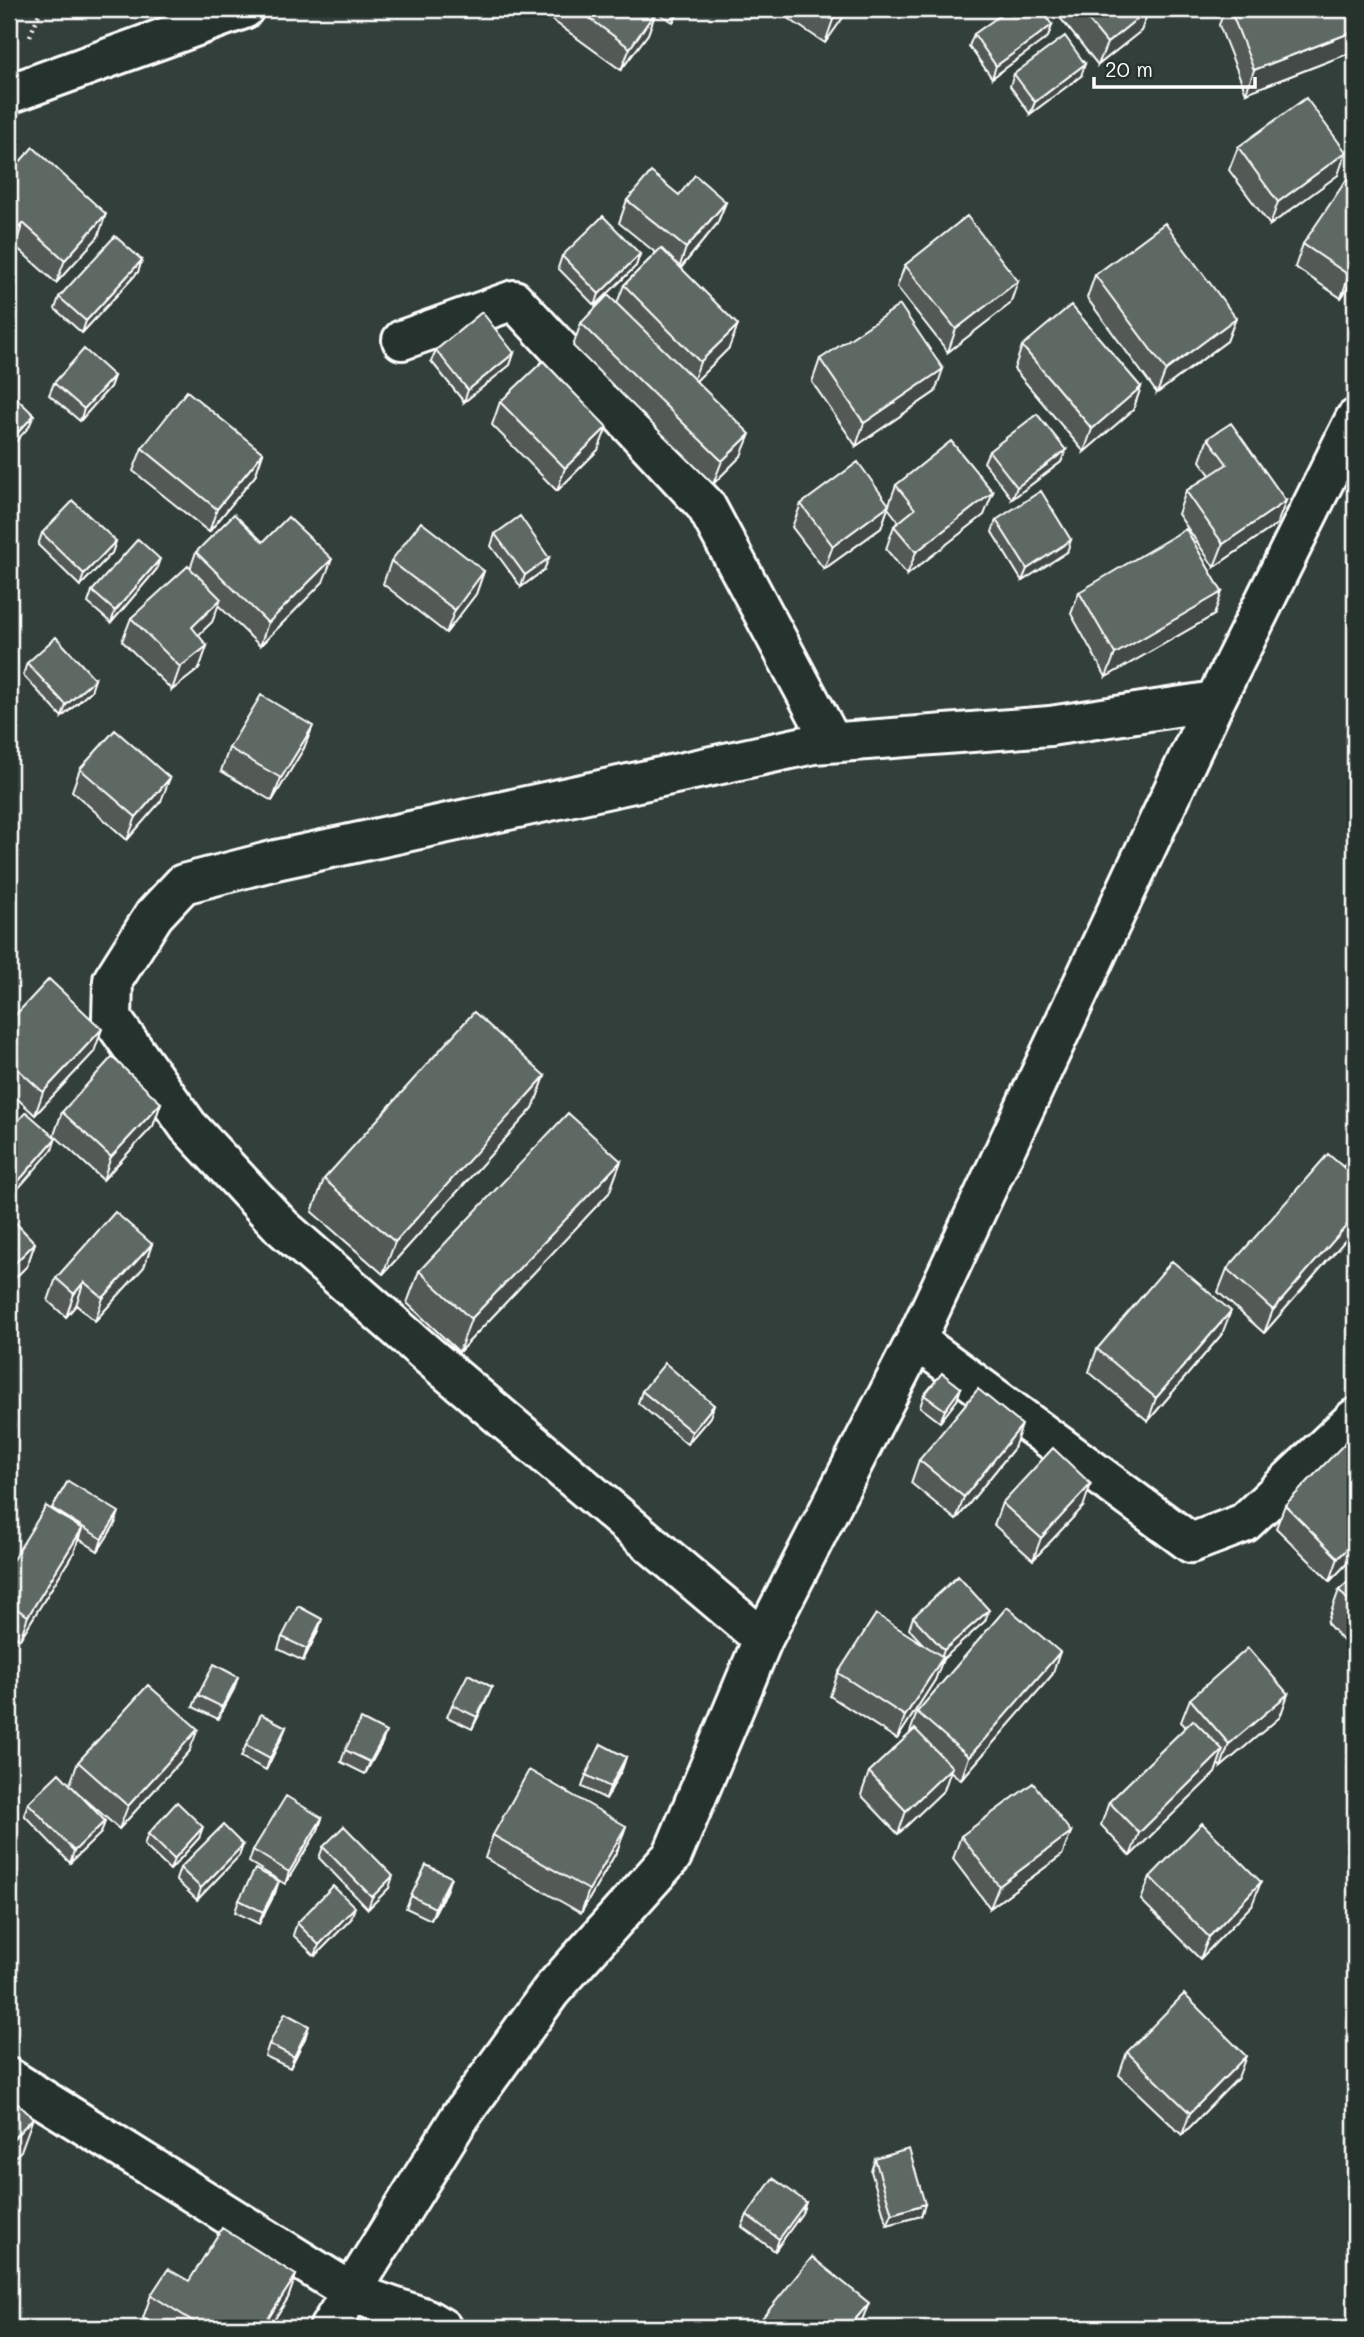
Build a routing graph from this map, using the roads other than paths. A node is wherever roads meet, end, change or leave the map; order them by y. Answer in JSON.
{"nodes":[{"id":1,"x":244,"y":9,"type":"edge"},
{"id":2,"x":9,"y":94,"type":"edge"},
{"id":3,"x":402,"y":340,"type":"dead end"},
{"id":4,"x":1355,"y":419,"type":"edge"},
{"id":5,"x":1215,"y":701,"type":"junction"},
{"id":6,"x":832,"y":742,"type":"junction"},
{"id":7,"x":916,"y":1340,"type":"junction"},
{"id":8,"x":1355,"y":1418,"type":"edge"},
{"id":9,"x":763,"y":1639,"type":"junction"},
{"id":10,"x":9,"y":2078,"type":"edge"},
{"id":11,"x":353,"y":2293,"type":"junction"},
{"id":12,"x":329,"y":2328,"type":"edge"},
{"id":13,"x":442,"y":2328,"type":"edge"}],
"edges":[{"from":1,"to":2,"type":"street"},
{"from":3,"to":6,"type":"street"},
{"from":4,"to":5,"type":"street"},
{"from":5,"to":6,"type":"street"},
{"from":5,"to":7,"type":"street"},
{"from":6,"to":9,"type":"street"},
{"from":7,"to":8,"type":"street"},
{"from":7,"to":9,"type":"street"},
{"from":9,"to":11,"type":"street"},
{"from":10,"to":11,"type":"street"},
{"from":11,"to":12,"type":"street"},
{"from":11,"to":13,"type":"street"}]}
